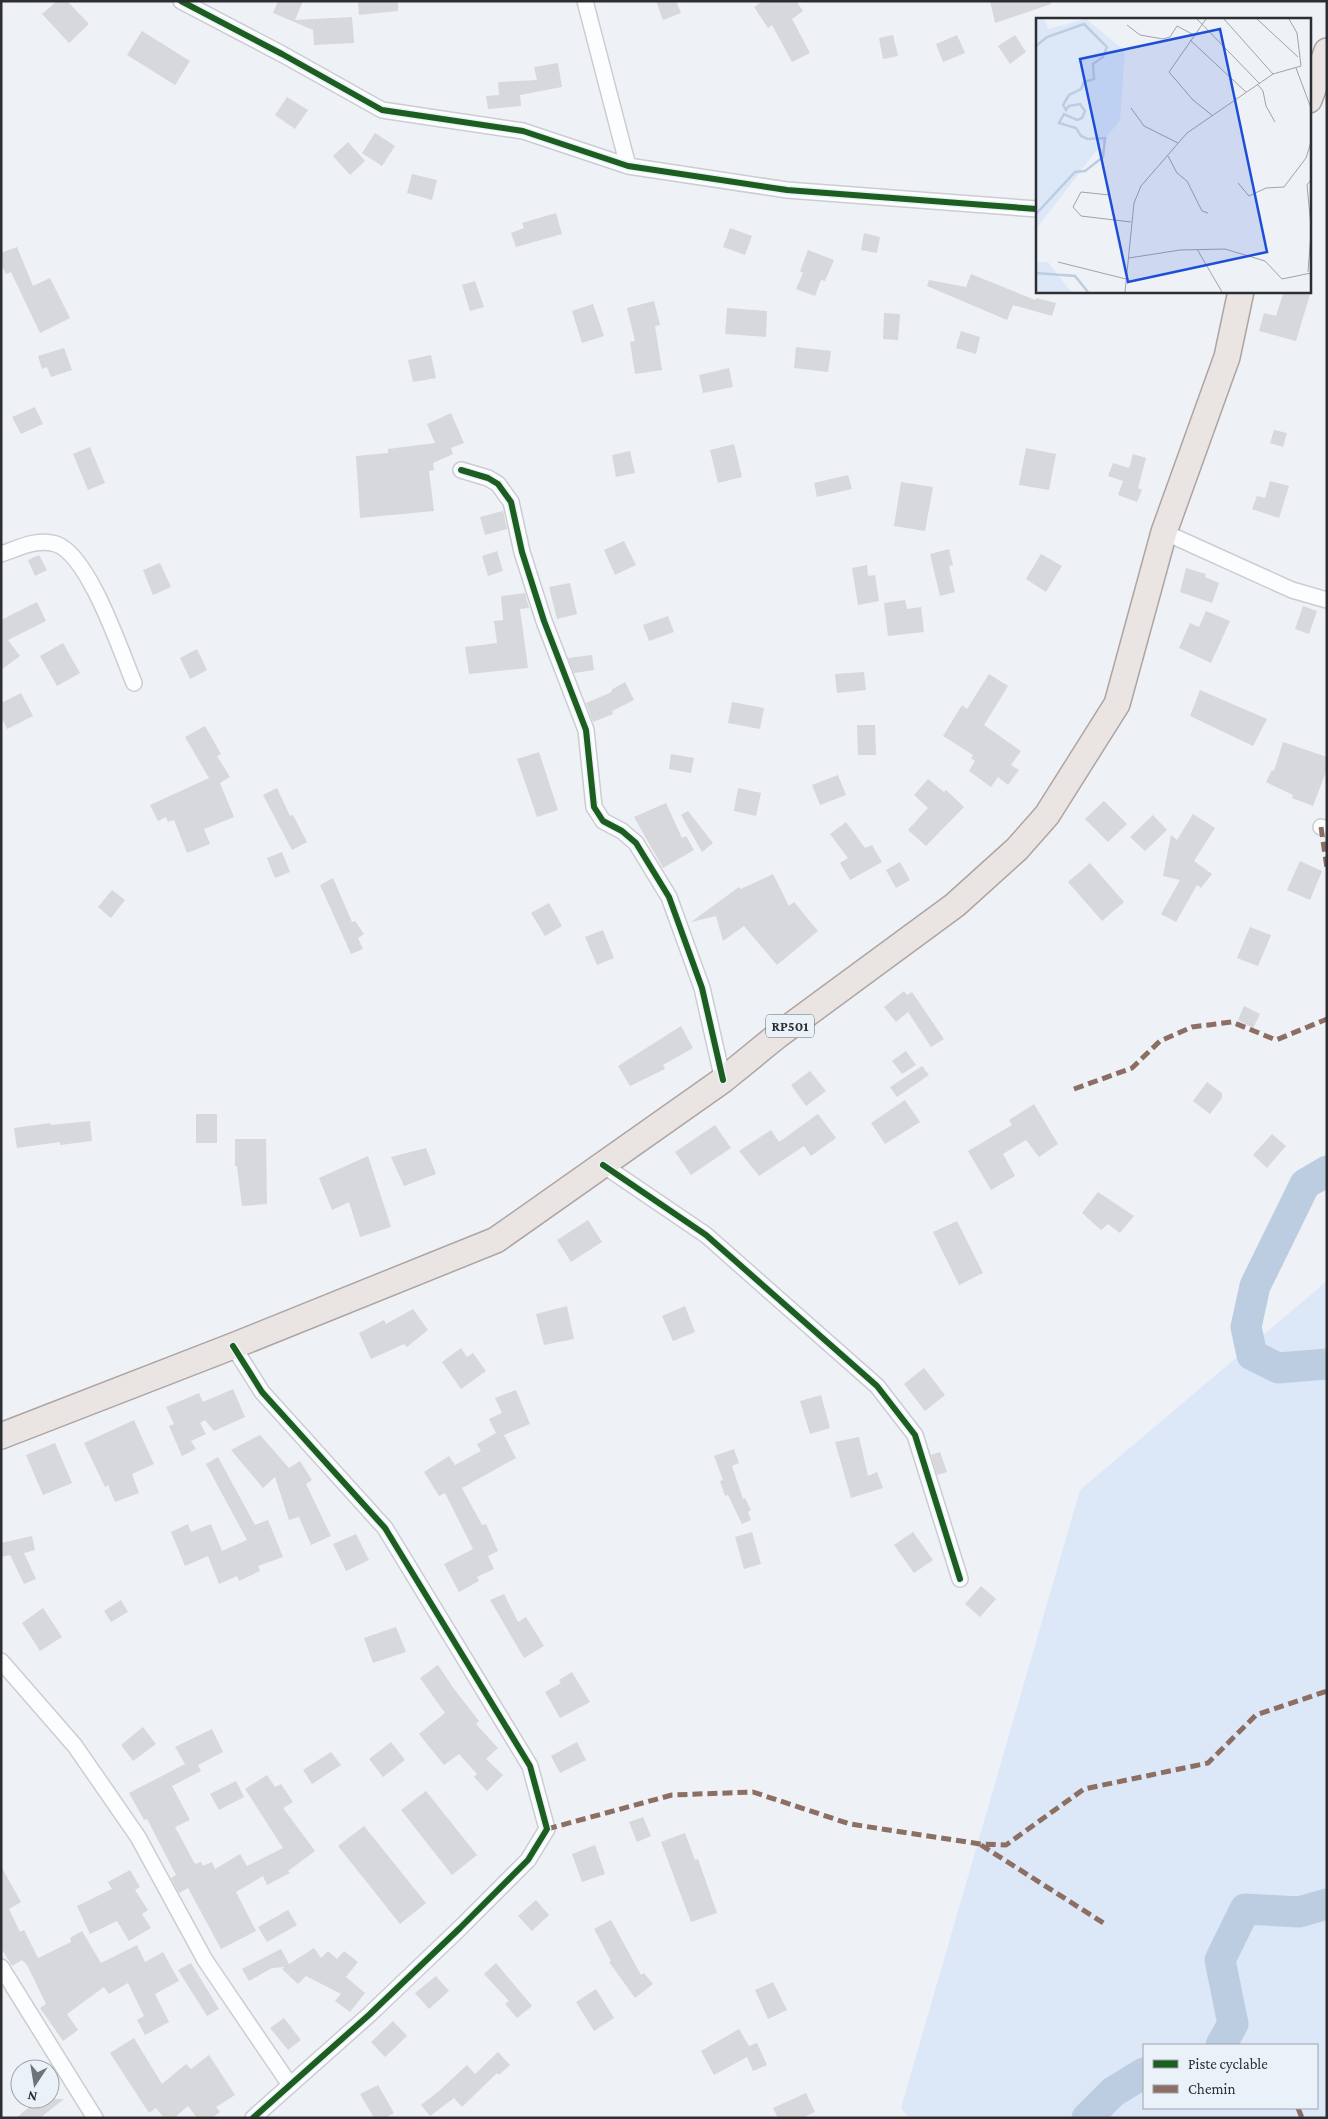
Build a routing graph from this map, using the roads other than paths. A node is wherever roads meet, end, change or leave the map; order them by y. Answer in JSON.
{"nodes":[{"id":1,"x":181,"y":1,"type":"edge"},
{"id":2,"x":584,"y":1,"type":"edge"},
{"id":3,"x":1327,"y":51,"type":"edge"},
{"id":4,"x":1310,"y":97,"type":"edge"},
{"id":5,"x":628,"y":166,"type":"junction"},
{"id":6,"x":1036,"y":209,"type":"edge"},
{"id":7,"x":1241,"y":292,"type":"edge"},
{"id":8,"x":461,"y":470,"type":"dead end"},
{"id":9,"x":1164,"y":532,"type":"junction"},
{"id":10,"x":1,"y":554,"type":"edge"},
{"id":11,"x":1327,"y":600,"type":"edge"},
{"id":12,"x":134,"y":683,"type":"dead end"},
{"id":13,"x":723,"y":1080,"type":"junction"},
{"id":14,"x":603,"y":1165,"type":"junction"},
{"id":15,"x":233,"y":1346,"type":"junction"},
{"id":16,"x":1,"y":1436,"type":"edge"},
{"id":17,"x":960,"y":1579,"type":"dead end"},
{"id":18,"x":1,"y":1661,"type":"edge"},
{"id":19,"x":1,"y":1967,"type":"edge"},
{"id":20,"x":290,"y":2085,"type":"junction"},
{"id":21,"x":95,"y":2118,"type":"edge"},
{"id":22,"x":253,"y":2118,"type":"edge"}],
"edges":[{"from":1,"to":5,"type":"street"},
{"from":2,"to":5,"type":"street"},
{"from":3,"to":4,"type":"main road"},
{"from":5,"to":6,"type":"street"},
{"from":7,"to":9,"type":"main road","number":"RP501"},
{"from":8,"to":13,"type":"street"},
{"from":9,"to":11,"type":"street"},
{"from":9,"to":13,"type":"main road","number":"RP501"},
{"from":10,"to":12,"type":"street"},
{"from":13,"to":14,"type":"main road","number":"RP501"},
{"from":14,"to":15,"type":"main road","number":"RP501"},
{"from":14,"to":17,"type":"street"},
{"from":15,"to":16,"type":"main road","number":"RP501"},
{"from":15,"to":20,"type":"street"},
{"from":18,"to":20,"type":"street"},
{"from":19,"to":21,"type":"street"},
{"from":20,"to":22,"type":"street"}]}
